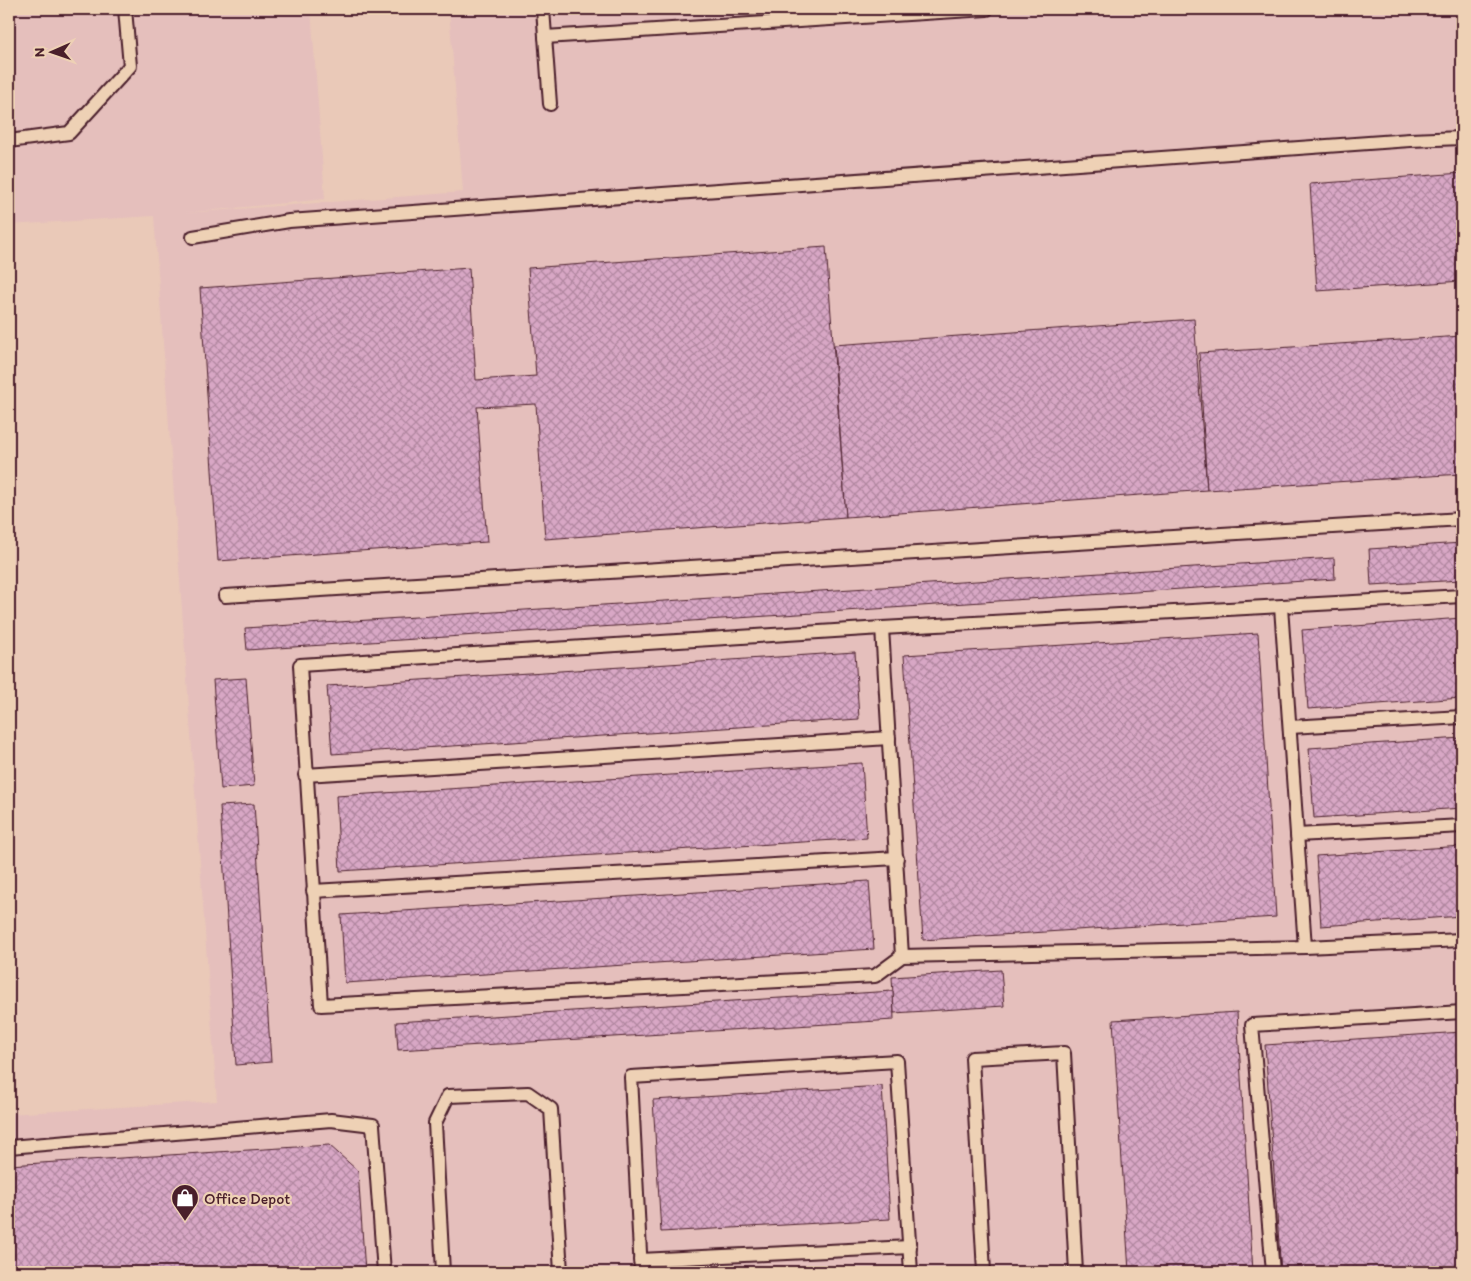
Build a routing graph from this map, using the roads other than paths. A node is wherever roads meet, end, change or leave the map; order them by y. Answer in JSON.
{"nodes":[{"id":1,"x":125,"y":9,"type":"edge"},
{"id":2,"x":543,"y":9,"type":"edge"},
{"id":3,"x":987,"y":9,"type":"edge"},
{"id":4,"x":545,"y":37,"type":"junction"},
{"id":5,"x":550,"y":104,"type":"dead end"},
{"id":6,"x":1462,"y":138,"type":"edge"},
{"id":7,"x":9,"y":141,"type":"edge"},
{"id":8,"x":193,"y":237,"type":"dead end"},
{"id":9,"x":1462,"y":518,"type":"edge"},
{"id":10,"x":225,"y":596,"type":"dead end"},
{"id":11,"x":1462,"y":596,"type":"edge"},
{"id":12,"x":1282,"y":607,"type":"junction"},
{"id":13,"x":882,"y":628,"type":"junction"},
{"id":14,"x":1462,"y":717,"type":"edge"},
{"id":15,"x":1290,"y":727,"type":"junction"},
{"id":16,"x":889,"y":738,"type":"junction"},
{"id":17,"x":305,"y":775,"type":"junction"},
{"id":18,"x":1462,"y":826,"type":"edge"},
{"id":19,"x":1297,"y":835,"type":"junction"},
{"id":20,"x":896,"y":858,"type":"junction"},
{"id":21,"x":313,"y":891,"type":"junction"},
{"id":22,"x":1462,"y":940,"type":"edge"},
{"id":23,"x":1305,"y":947,"type":"junction"},
{"id":24,"x":902,"y":956,"type":"junction"},
{"id":25,"x":1462,"y":1012,"type":"edge"},
{"id":26,"x":9,"y":1147,"type":"edge"},
{"id":27,"x":910,"y":1247,"type":"junction"},
{"id":28,"x":640,"y":1266,"type":"edge"},
{"id":29,"x":384,"y":1272,"type":"edge"},
{"id":30,"x":443,"y":1272,"type":"edge"},
{"id":31,"x":561,"y":1272,"type":"edge"},
{"id":32,"x":911,"y":1272,"type":"edge"},
{"id":33,"x":984,"y":1272,"type":"edge"},
{"id":34,"x":1076,"y":1272,"type":"edge"},
{"id":35,"x":1273,"y":1272,"type":"edge"}],
"edges":[{"from":1,"to":7,"type":"lane"},
{"from":2,"to":4,"type":"lane"},
{"from":3,"to":4,"type":"lane"},
{"from":4,"to":5,"type":"lane"},
{"from":6,"to":8,"type":"lane"},
{"from":9,"to":10,"type":"lane"},
{"from":11,"to":12,"type":"lane"},
{"from":12,"to":13,"type":"lane"},
{"from":12,"to":15,"type":"lane"},
{"from":13,"to":16,"type":"lane"},
{"from":13,"to":17,"type":"lane"},
{"from":14,"to":15,"type":"lane"},
{"from":15,"to":19,"type":"lane"},
{"from":16,"to":17,"type":"lane"},
{"from":16,"to":20,"type":"lane"},
{"from":17,"to":21,"type":"lane"},
{"from":18,"to":19,"type":"lane"},
{"from":19,"to":23,"type":"lane"},
{"from":20,"to":21,"type":"lane"},
{"from":20,"to":24,"type":"lane"},
{"from":21,"to":24,"type":"lane"},
{"from":22,"to":23,"type":"lane"},
{"from":23,"to":24,"type":"lane"},
{"from":25,"to":35,"type":"lane"},
{"from":26,"to":29,"type":"lane"},
{"from":27,"to":28,"type":"lane"},
{"from":27,"to":28,"type":"lane"},
{"from":27,"to":32,"type":"lane"},
{"from":30,"to":31,"type":"lane"},
{"from":33,"to":34,"type":"lane"}]}
